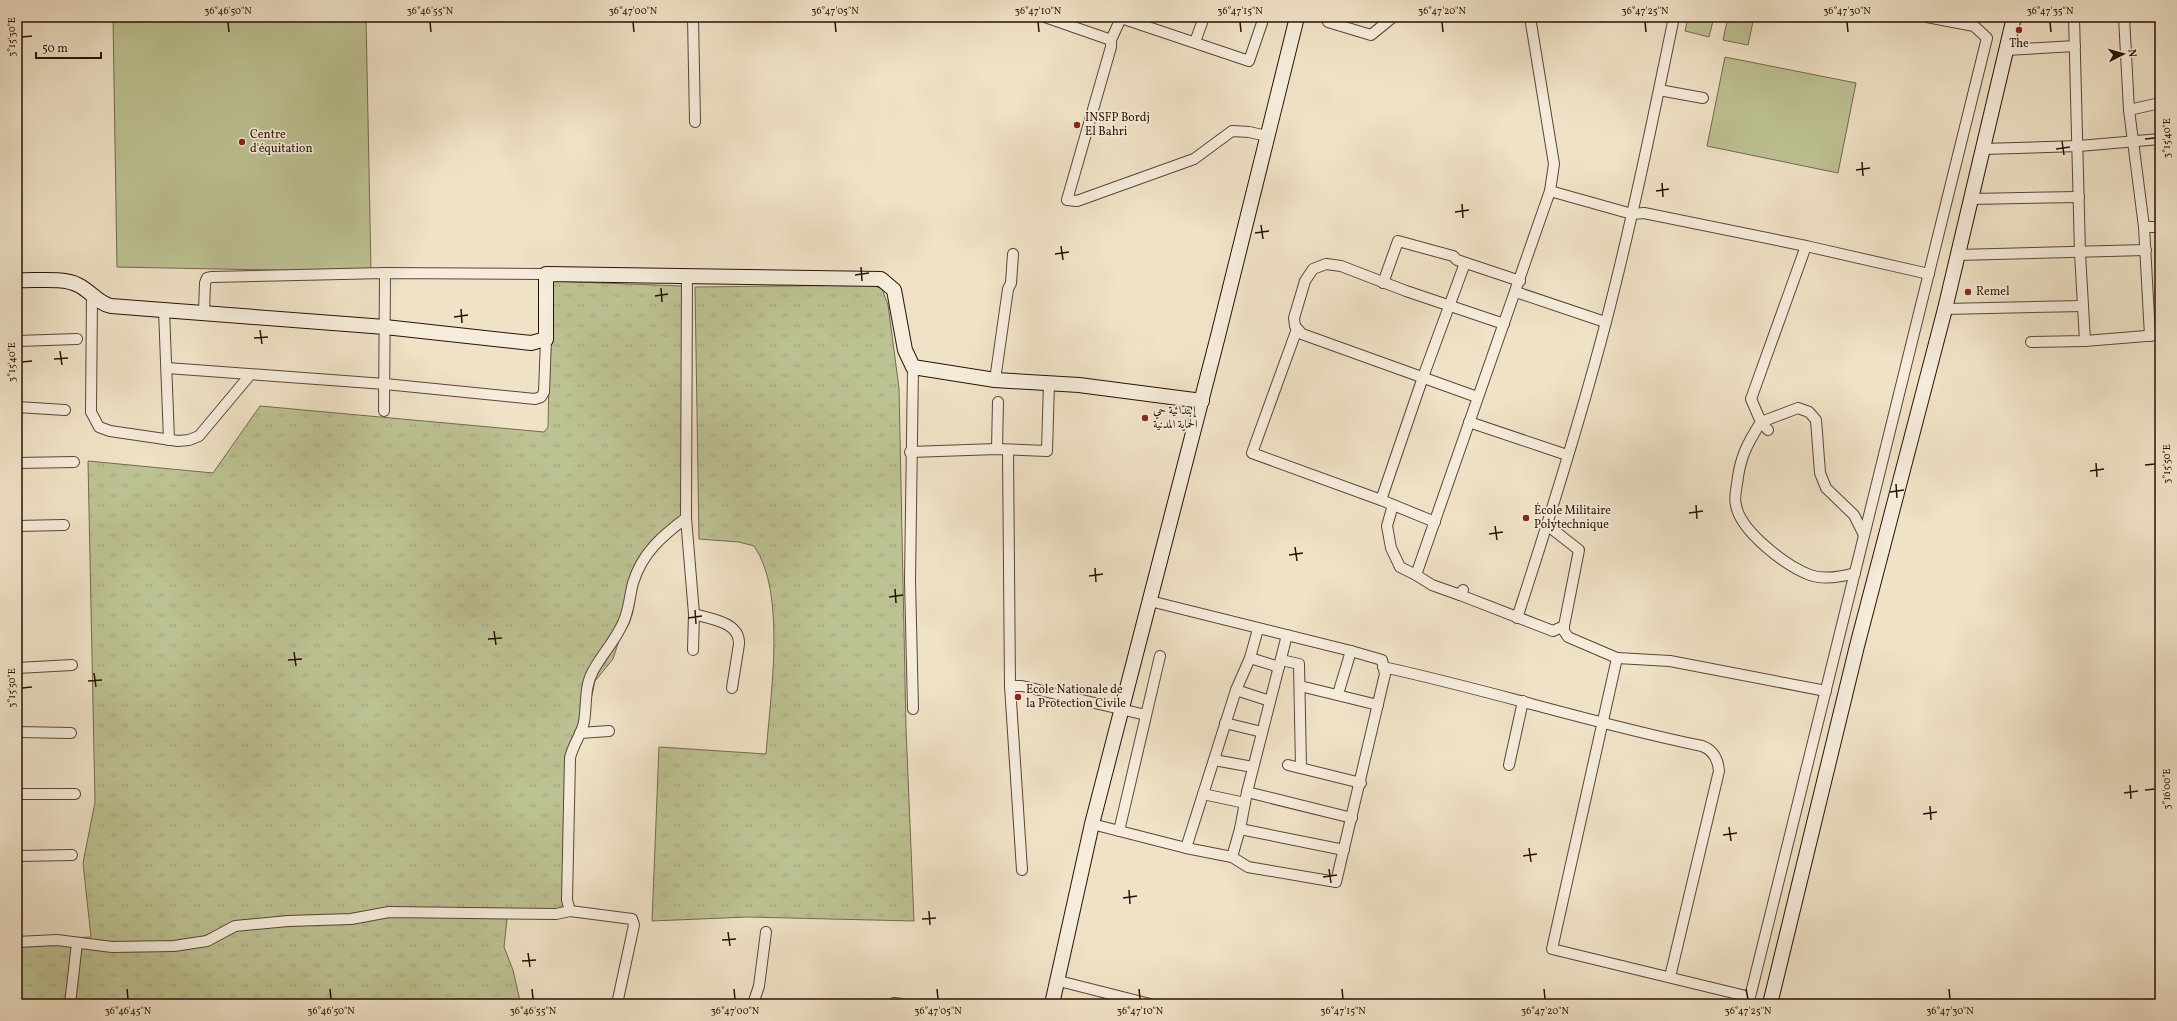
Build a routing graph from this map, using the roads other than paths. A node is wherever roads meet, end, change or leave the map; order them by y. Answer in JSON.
{"nodes":[{"id":1,"x":693,"y":17,"type":"edge"},
{"id":2,"x":1045,"y":17,"type":"edge"},
{"id":3,"x":1204,"y":17,"type":"edge"},
{"id":4,"x":1264,"y":17,"type":"edge"},
{"id":5,"x":1297,"y":17,"type":"edge"},
{"id":6,"x":1393,"y":17,"type":"edge"},
{"id":7,"x":1530,"y":17,"type":"edge"},
{"id":8,"x":1674,"y":17,"type":"edge"},
{"id":9,"x":1927,"y":17,"type":"edge"},
{"id":10,"x":2014,"y":17,"type":"edge"},
{"id":11,"x":2074,"y":17,"type":"edge"},
{"id":12,"x":2124,"y":17,"type":"edge"},
{"id":13,"x":1120,"y":18,"type":"edge"},
{"id":14,"x":1328,"y":22,"type":"dead end"},
{"id":15,"x":1111,"y":40,"type":"junction"},
{"id":16,"x":1195,"y":42,"type":"junction"},
{"id":17,"x":2075,"y":46,"type":"junction"},
{"id":18,"x":2006,"y":50,"type":"junction"},
{"id":19,"x":1659,"y":90,"type":"junction"},
{"id":20,"x":1703,"y":98,"type":"dead end"},
{"id":21,"x":2160,"y":103,"type":"edge"},
{"id":22,"x":2129,"y":110,"type":"junction"},
{"id":23,"x":695,"y":122,"type":"dead end"},
{"id":24,"x":1268,"y":136,"type":"junction"},
{"id":25,"x":2160,"y":139,"type":"edge"},
{"id":26,"x":2134,"y":142,"type":"junction"},
{"id":27,"x":2079,"y":146,"type":"junction"},
{"id":28,"x":1982,"y":149,"type":"junction"},
{"id":29,"x":1550,"y":191,"type":"junction"},
{"id":30,"x":2079,"y":197,"type":"junction"},
{"id":31,"x":1971,"y":199,"type":"junction"},
{"id":32,"x":1632,"y":214,"type":"junction"},
{"id":33,"x":2160,"y":227,"type":"edge"},
{"id":34,"x":2144,"y":228,"type":"junction"},
{"id":35,"x":1806,"y":246,"type":"junction"},
{"id":36,"x":2146,"y":250,"type":"junction"},
{"id":37,"x":2080,"y":253,"type":"junction"},
{"id":38,"x":1013,"y":254,"type":"dead end"},
{"id":39,"x":1957,"y":254,"type":"junction"},
{"id":40,"x":1465,"y":263,"type":"junction"},
{"id":41,"x":385,"y":273,"type":"junction"},
{"id":42,"x":546,"y":274,"type":"junction"},
{"id":43,"x":1929,"y":274,"type":"junction"},
{"id":44,"x":687,"y":275,"type":"junction"},
{"id":45,"x":17,"y":280,"type":"edge"},
{"id":46,"x":1520,"y":282,"type":"junction"},
{"id":47,"x":1383,"y":283,"type":"junction"},
{"id":48,"x":1516,"y":292,"type":"junction"},
{"id":49,"x":92,"y":294,"type":"junction"},
{"id":50,"x":1449,"y":306,"type":"junction"},
{"id":51,"x":2083,"y":306,"type":"junction"},
{"id":52,"x":204,"y":308,"type":"junction"},
{"id":53,"x":1945,"y":309,"type":"junction"},
{"id":54,"x":164,"y":310,"type":"junction"},
{"id":55,"x":386,"y":322,"type":"junction"},
{"id":56,"x":1605,"y":322,"type":"junction"},
{"id":57,"x":1504,"y":324,"type":"junction"},
{"id":58,"x":1297,"y":329,"type":"junction"},
{"id":59,"x":546,"y":334,"type":"junction"},
{"id":60,"x":77,"y":339,"type":"dead end"},
{"id":61,"x":17,"y":341,"type":"edge"},
{"id":62,"x":2086,"y":341,"type":"junction"},
{"id":63,"x":2031,"y":342,"type":"dead end"},
{"id":64,"x":913,"y":367,"type":"junction"},
{"id":65,"x":167,"y":368,"type":"junction"},
{"id":66,"x":250,"y":374,"type":"junction"},
{"id":67,"x":1423,"y":377,"type":"junction"},
{"id":68,"x":995,"y":380,"type":"junction"},
{"id":69,"x":1050,"y":383,"type":"junction"},
{"id":70,"x":385,"y":384,"type":"junction"},
{"id":71,"x":1477,"y":397,"type":"junction"},
{"id":72,"x":1202,"y":401,"type":"junction"},
{"id":73,"x":998,"y":402,"type":"dead end"},
{"id":74,"x":17,"y":407,"type":"edge"},
{"id":75,"x":65,"y":410,"type":"dead end"},
{"id":76,"x":384,"y":412,"type":"dead end"},
{"id":77,"x":1469,"y":422,"type":"junction"},
{"id":78,"x":1761,"y":422,"type":"junction"},
{"id":79,"x":1768,"y":430,"type":"dead end"},
{"id":80,"x":169,"y":440,"type":"junction"},
{"id":81,"x":1002,"y":450,"type":"junction"},
{"id":82,"x":910,"y":452,"type":"junction"},
{"id":83,"x":1567,"y":455,"type":"junction"},
{"id":84,"x":74,"y":462,"type":"dead end"},
{"id":85,"x":17,"y":463,"type":"edge"},
{"id":86,"x":1381,"y":500,"type":"junction"},
{"id":87,"x":1393,"y":505,"type":"junction"},
{"id":88,"x":686,"y":518,"type":"junction"},
{"id":89,"x":1435,"y":522,"type":"junction"},
{"id":90,"x":64,"y":525,"type":"dead end"},
{"id":91,"x":1547,"y":525,"type":"junction"},
{"id":92,"x":17,"y":526,"type":"edge"},
{"id":93,"x":1864,"y":535,"type":"junction"},
{"id":94,"x":1855,"y":573,"type":"junction"},
{"id":95,"x":1416,"y":575,"type":"junction"},
{"id":96,"x":1150,"y":601,"type":"junction"},
{"id":97,"x":694,"y":614,"type":"junction"},
{"id":98,"x":1518,"y":618,"type":"junction"},
{"id":99,"x":1564,"y":626,"type":"junction"},
{"id":100,"x":1258,"y":629,"type":"junction"},
{"id":101,"x":1287,"y":635,"type":"junction"},
{"id":102,"x":693,"y":650,"type":"dead end"},
{"id":103,"x":1351,"y":650,"type":"junction"},
{"id":104,"x":1160,"y":656,"type":"dead end"},
{"id":105,"x":1250,"y":658,"type":"junction"},
{"id":106,"x":1617,"y":658,"type":"junction"},
{"id":107,"x":1280,"y":663,"type":"junction"},
{"id":108,"x":72,"y":665,"type":"dead end"},
{"id":109,"x":1383,"y":667,"type":"junction"},
{"id":110,"x":17,"y":668,"type":"edge"},
{"id":111,"x":1010,"y":686,"type":"junction"},
{"id":112,"x":1300,"y":686,"type":"junction"},
{"id":113,"x":732,"y":688,"type":"dead end"},
{"id":114,"x":1236,"y":690,"type":"junction"},
{"id":115,"x":1826,"y":691,"type":"junction"},
{"id":116,"x":1338,"y":694,"type":"junction"},
{"id":117,"x":1270,"y":701,"type":"junction"},
{"id":118,"x":1523,"y":701,"type":"junction"},
{"id":119,"x":1378,"y":705,"type":"junction"},
{"id":120,"x":913,"y":709,"type":"dead end"},
{"id":121,"x":1122,"y":710,"type":"junction"},
{"id":122,"x":1146,"y":715,"type":"junction"},
{"id":123,"x":1225,"y":723,"type":"junction"},
{"id":124,"x":1602,"y":723,"type":"junction"},
{"id":125,"x":609,"y":731,"type":"dead end"},
{"id":126,"x":17,"y":732,"type":"edge"},
{"id":127,"x":1262,"y":732,"type":"junction"},
{"id":128,"x":71,"y":733,"type":"dead end"},
{"id":129,"x":580,"y":733,"type":"junction"},
{"id":130,"x":1214,"y":760,"type":"junction"},
{"id":131,"x":1288,"y":765,"type":"dead end"},
{"id":132,"x":1509,"y":765,"type":"dead end"},
{"id":133,"x":1253,"y":768,"type":"junction"},
{"id":134,"x":1301,"y":768,"type":"junction"},
{"id":135,"x":1361,"y":783,"type":"junction"},
{"id":136,"x":1247,"y":792,"type":"junction"},
{"id":137,"x":17,"y":794,"type":"edge"},
{"id":138,"x":75,"y":794,"type":"dead end"},
{"id":139,"x":1203,"y":794,"type":"junction"},
{"id":140,"x":1245,"y":803,"type":"junction"},
{"id":141,"x":1352,"y":818,"type":"junction"},
{"id":142,"x":1092,"y":824,"type":"junction"},
{"id":143,"x":1240,"y":829,"type":"junction"},
{"id":144,"x":1119,"y":830,"type":"junction"},
{"id":145,"x":1186,"y":848,"type":"junction"},
{"id":146,"x":1344,"y":850,"type":"junction"},
{"id":147,"x":72,"y":855,"type":"dead end"},
{"id":148,"x":17,"y":856,"type":"edge"},
{"id":149,"x":1232,"y":857,"type":"junction"},
{"id":150,"x":1022,"y":870,"type":"dead end"},
{"id":151,"x":570,"y":910,"type":"junction"},
{"id":152,"x":766,"y":932,"type":"dead end"},
{"id":153,"x":17,"y":942,"type":"edge"},
{"id":154,"x":77,"y":943,"type":"junction"},
{"id":155,"x":1670,"y":977,"type":"junction"},
{"id":156,"x":1059,"y":981,"type":"junction"},
{"id":157,"x":70,"y":1004,"type":"edge"},
{"id":158,"x":616,"y":1004,"type":"edge"},
{"id":159,"x":753,"y":1004,"type":"edge"},
{"id":160,"x":1052,"y":1004,"type":"edge"},
{"id":161,"x":1150,"y":1004,"type":"edge"},
{"id":162,"x":1770,"y":1004,"type":"edge"}],
"edges":[{"from":1,"to":23,"type":"street"},
{"from":2,"to":15,"type":"street"},
{"from":3,"to":16,"type":"street"},
{"from":4,"to":16,"type":"street"},
{"from":5,"to":24,"type":"main road"},
{"from":6,"to":14,"type":"street"},
{"from":7,"to":29,"type":"street"},
{"from":8,"to":19,"type":"street"},
{"from":9,"to":43,"type":"street"},
{"from":10,"to":18,"type":"main road"},
{"from":11,"to":17,"type":"street"},
{"from":12,"to":22,"type":"street"},
{"from":13,"to":15,"type":"street"},
{"from":13,"to":16,"type":"street"},
{"from":15,"to":24,"type":"street"},
{"from":17,"to":18,"type":"street"},
{"from":17,"to":27,"type":"street"},
{"from":18,"to":28,"type":"main road"},
{"from":19,"to":20,"type":"street"},
{"from":19,"to":32,"type":"street"},
{"from":21,"to":22,"type":"street"},
{"from":22,"to":26,"type":"street"},
{"from":24,"to":72,"type":"main road"},
{"from":25,"to":26,"type":"street"},
{"from":26,"to":27,"type":"street"},
{"from":26,"to":34,"type":"street"},
{"from":27,"to":28,"type":"street"},
{"from":27,"to":30,"type":"street"},
{"from":28,"to":31,"type":"main road"},
{"from":29,"to":32,"type":"street"},
{"from":29,"to":46,"type":"street"},
{"from":30,"to":31,"type":"street"},
{"from":30,"to":37,"type":"street"},
{"from":31,"to":39,"type":"main road"},
{"from":32,"to":35,"type":"street"},
{"from":32,"to":56,"type":"street"},
{"from":33,"to":34,"type":"street"},
{"from":34,"to":36,"type":"street"},
{"from":35,"to":43,"type":"street"},
{"from":35,"to":78,"type":"street"},
{"from":36,"to":37,"type":"street"},
{"from":36,"to":62,"type":"street"},
{"from":37,"to":39,"type":"street"},
{"from":37,"to":51,"type":"street"},
{"from":38,"to":68,"type":"street"},
{"from":39,"to":53,"type":"main road"},
{"from":40,"to":46,"type":"street"},
{"from":40,"to":47,"type":"street"},
{"from":40,"to":50,"type":"street"},
{"from":41,"to":42,"type":"street"},
{"from":41,"to":52,"type":"street"},
{"from":41,"to":55,"type":"street"},
{"from":42,"to":44,"type":"main road"},
{"from":42,"to":59,"type":"main road"},
{"from":43,"to":93,"type":"street"},
{"from":44,"to":64,"type":"main road"},
{"from":44,"to":88,"type":"street"},
{"from":45,"to":49,"type":"main road"},
{"from":46,"to":48,"type":"street"},
{"from":47,"to":50,"type":"street"},
{"from":47,"to":58,"type":"street"},
{"from":48,"to":56,"type":"street"},
{"from":48,"to":57,"type":"street"},
{"from":49,"to":52,"type":"main road"},
{"from":49,"to":54,"type":"main road"},
{"from":49,"to":80,"type":"street"},
{"from":50,"to":57,"type":"street"},
{"from":50,"to":67,"type":"street"},
{"from":51,"to":53,"type":"street"},
{"from":51,"to":62,"type":"street"},
{"from":52,"to":54,"type":"main road"},
{"from":52,"to":55,"type":"main road"},
{"from":53,"to":162,"type":"main road"},
{"from":54,"to":65,"type":"street"},
{"from":55,"to":59,"type":"main road"},
{"from":55,"to":70,"type":"street"},
{"from":56,"to":83,"type":"street"},
{"from":57,"to":71,"type":"street"},
{"from":58,"to":67,"type":"street"},
{"from":58,"to":86,"type":"street"},
{"from":59,"to":70,"type":"street"},
{"from":60,"to":61,"type":"street"},
{"from":62,"to":63,"type":"street"},
{"from":64,"to":68,"type":"main road"},
{"from":64,"to":82,"type":"street"},
{"from":65,"to":66,"type":"street"},
{"from":65,"to":80,"type":"street"},
{"from":66,"to":70,"type":"street"},
{"from":66,"to":80,"type":"street"},
{"from":67,"to":71,"type":"street"},
{"from":67,"to":86,"type":"street"},
{"from":68,"to":69,"type":"main road"},
{"from":69,"to":72,"type":"main road"},
{"from":69,"to":81,"type":"street"},
{"from":70,"to":76,"type":"street"},
{"from":71,"to":77,"type":"street"},
{"from":72,"to":96,"type":"main road"},
{"from":73,"to":81,"type":"street"},
{"from":74,"to":75,"type":"street"},
{"from":77,"to":83,"type":"street"},
{"from":77,"to":89,"type":"street"},
{"from":78,"to":79,"type":"street"},
{"from":78,"to":93,"type":"street"},
{"from":78,"to":94,"type":"street"},
{"from":81,"to":82,"type":"street"},
{"from":81,"to":111,"type":"street"},
{"from":82,"to":120,"type":"street"},
{"from":83,"to":91,"type":"street"},
{"from":84,"to":85,"type":"street"},
{"from":86,"to":87,"type":"street"},
{"from":87,"to":89,"type":"street"},
{"from":87,"to":95,"type":"street"},
{"from":88,"to":97,"type":"street"},
{"from":88,"to":129,"type":"street"},
{"from":89,"to":95,"type":"street"},
{"from":90,"to":92,"type":"street"},
{"from":91,"to":98,"type":"street"},
{"from":91,"to":99,"type":"street"},
{"from":93,"to":94,"type":"street"},
{"from":94,"to":115,"type":"street"},
{"from":95,"to":98,"type":"street"},
{"from":96,"to":100,"type":"street"},
{"from":96,"to":121,"type":"main road"},
{"from":97,"to":102,"type":"street"},
{"from":97,"to":113,"type":"street"},
{"from":98,"to":99,"type":"street"},
{"from":99,"to":106,"type":"street"},
{"from":100,"to":101,"type":"street"},
{"from":100,"to":105,"type":"street"},
{"from":101,"to":103,"type":"street"},
{"from":101,"to":107,"type":"street"},
{"from":103,"to":109,"type":"street"},
{"from":103,"to":116,"type":"street"},
{"from":104,"to":122,"type":"street"},
{"from":105,"to":107,"type":"street"},
{"from":105,"to":114,"type":"street"},
{"from":106,"to":115,"type":"street"},
{"from":106,"to":124,"type":"street"},
{"from":107,"to":112,"type":"street"},
{"from":107,"to":117,"type":"street"},
{"from":108,"to":110,"type":"street"},
{"from":109,"to":118,"type":"street"},
{"from":109,"to":119,"type":"street"},
{"from":111,"to":121,"type":"street"},
{"from":111,"to":150,"type":"street"},
{"from":112,"to":116,"type":"street"},
{"from":112,"to":134,"type":"street"},
{"from":114,"to":117,"type":"street"},
{"from":114,"to":123,"type":"street"},
{"from":115,"to":155,"type":"street"},
{"from":116,"to":119,"type":"street"},
{"from":117,"to":127,"type":"street"},
{"from":118,"to":124,"type":"street"},
{"from":118,"to":132,"type":"street"},
{"from":119,"to":135,"type":"street"},
{"from":121,"to":122,"type":"street"},
{"from":121,"to":142,"type":"main road"},
{"from":122,"to":144,"type":"street"},
{"from":123,"to":127,"type":"street"},
{"from":123,"to":130,"type":"street"},
{"from":124,"to":155,"type":"street"},
{"from":124,"to":155,"type":"street"},
{"from":125,"to":129,"type":"street"},
{"from":126,"to":128,"type":"street"},
{"from":127,"to":133,"type":"street"},
{"from":129,"to":151,"type":"street"},
{"from":130,"to":133,"type":"street"},
{"from":130,"to":139,"type":"street"},
{"from":131,"to":134,"type":"street"},
{"from":133,"to":136,"type":"street"},
{"from":134,"to":135,"type":"street"},
{"from":135,"to":141,"type":"street"},
{"from":136,"to":140,"type":"street"},
{"from":136,"to":141,"type":"street"},
{"from":137,"to":138,"type":"street"},
{"from":139,"to":140,"type":"street"},
{"from":139,"to":145,"type":"street"},
{"from":140,"to":143,"type":"street"},
{"from":141,"to":146,"type":"street"},
{"from":142,"to":144,"type":"street"},
{"from":142,"to":156,"type":"main road"},
{"from":143,"to":146,"type":"street"},
{"from":143,"to":149,"type":"street"},
{"from":144,"to":145,"type":"street"},
{"from":145,"to":149,"type":"street"},
{"from":146,"to":149,"type":"street"},
{"from":147,"to":148,"type":"street"},
{"from":151,"to":154,"type":"street"},
{"from":151,"to":158,"type":"street"},
{"from":152,"to":159,"type":"street"},
{"from":153,"to":154,"type":"street"},
{"from":154,"to":157,"type":"street"},
{"from":156,"to":160,"type":"main road"},
{"from":156,"to":161,"type":"street"}]}
